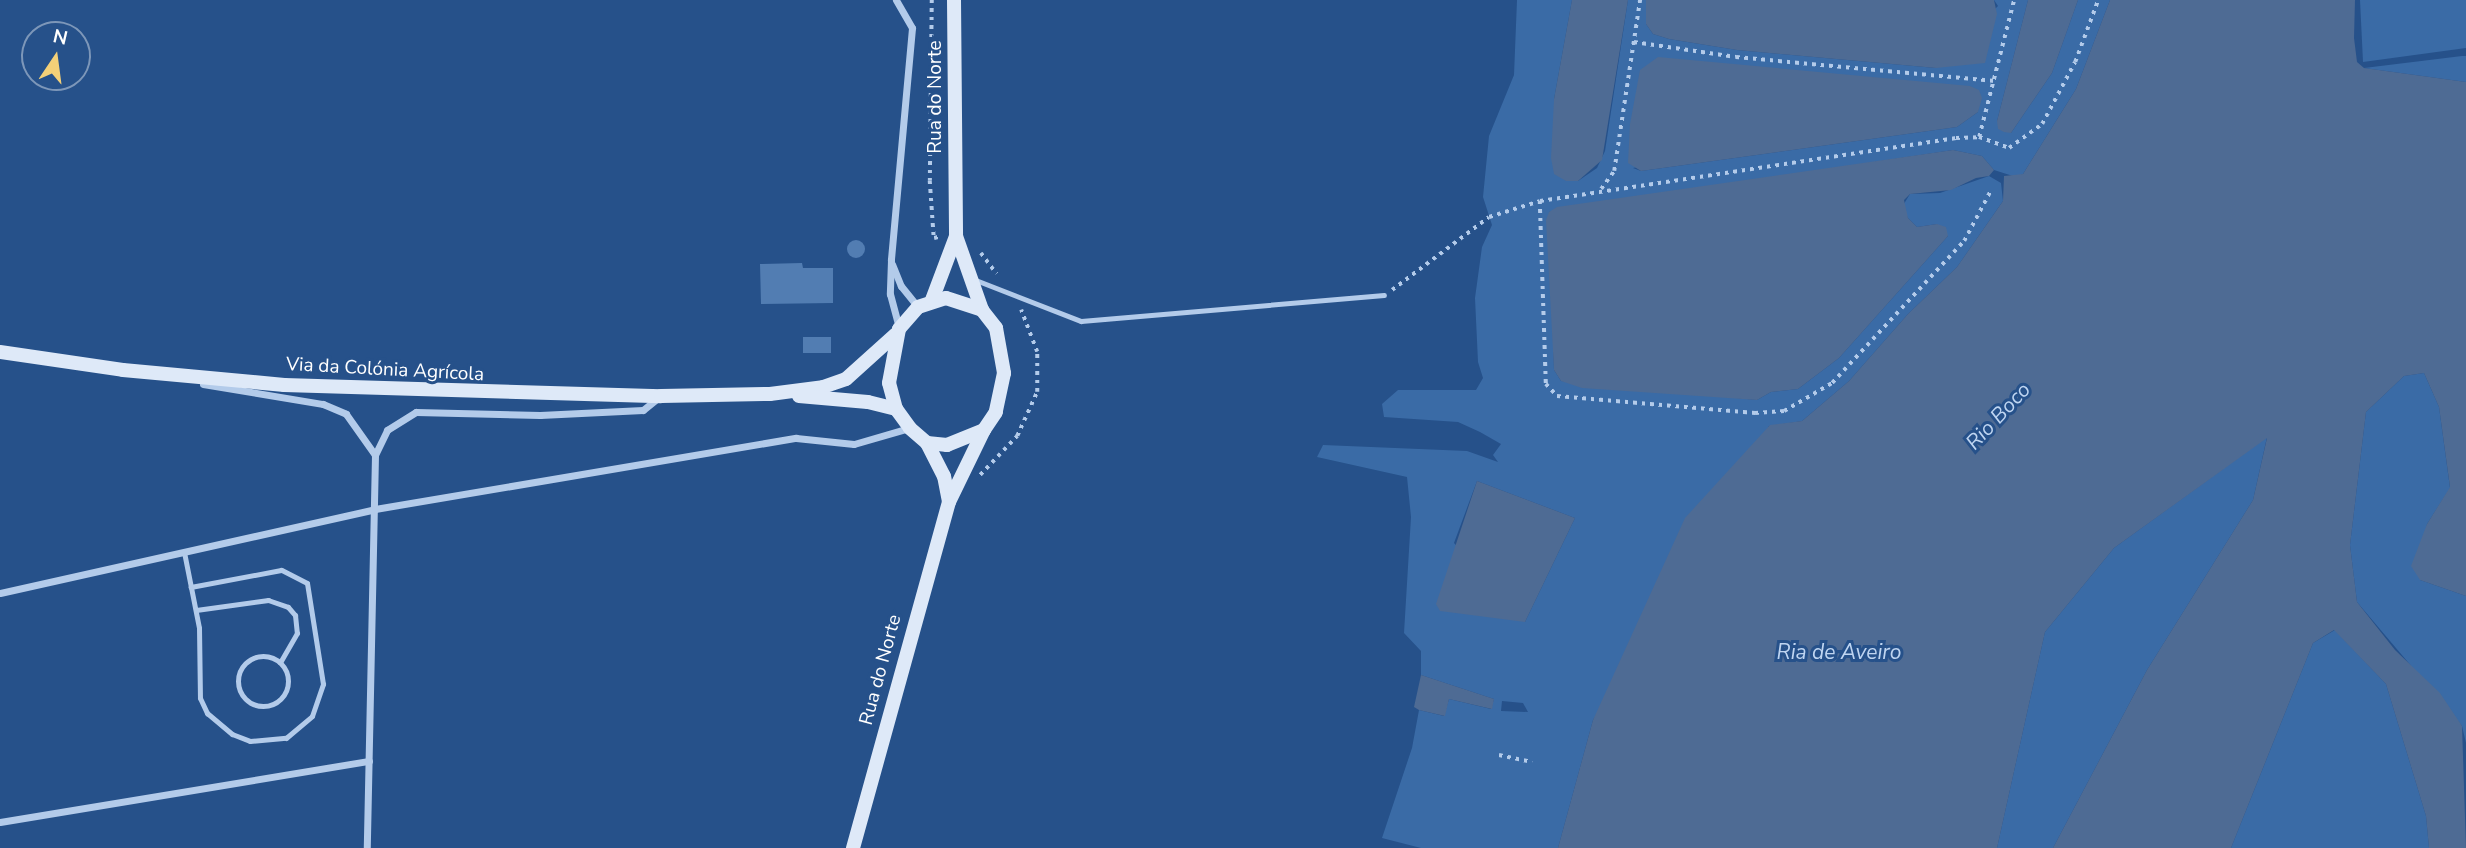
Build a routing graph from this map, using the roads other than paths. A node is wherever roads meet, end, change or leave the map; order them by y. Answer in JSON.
{"nodes":[{"id":1,"x":896,"y":0,"type":"edge"},
{"id":2,"x":954,"y":0,"type":"edge"},
{"id":3,"x":956,"y":236,"type":"junction"},
{"id":4,"x":891,"y":260,"type":"junction"},
{"id":5,"x":970,"y":278,"type":"junction"},
{"id":6,"x":1384,"y":295,"type":"road end"},
{"id":7,"x":932,"y":300,"type":"junction"},
{"id":8,"x":918,"y":307,"type":"junction"},
{"id":9,"x":982,"y":310,"type":"junction"},
{"id":10,"x":898,"y":331,"type":"junction"},
{"id":11,"x":0,"y":352,"type":"edge"},
{"id":12,"x":122,"y":370,"type":"junction"},
{"id":13,"x":770,"y":394,"type":"junction"},
{"id":14,"x":661,"y":396,"type":"junction"},
{"id":15,"x":896,"y":410,"type":"junction"},
{"id":16,"x":910,"y":428,"type":"junction"},
{"id":17,"x":984,"y":429,"type":"junction"},
{"id":18,"x":927,"y":443,"type":"junction"},
{"id":19,"x":375,"y":455,"type":"junction"},
{"id":20,"x":948,"y":502,"type":"junction"},
{"id":21,"x":375,"y":509,"type":"junction"},
{"id":22,"x":184,"y":552,"type":"junction"},
{"id":23,"x":191,"y":587,"type":"junction"},
{"id":24,"x":0,"y":593,"type":"edge"},
{"id":25,"x":196,"y":610,"type":"junction"},
{"id":26,"x":280,"y":663,"type":"junction"},
{"id":27,"x":369,"y":761,"type":"junction"},
{"id":28,"x":0,"y":822,"type":"edge"},
{"id":29,"x":367,"y":848,"type":"edge"},
{"id":30,"x":853,"y":848,"type":"edge"}],
"edges":[{"from":1,"to":4,"type":"street"},
{"from":2,"to":3,"type":"main road","name":"Rua do Norte"},
{"from":3,"to":5,"type":"main road","name":"Rua do Norte"},
{"from":3,"to":7,"type":"main road","name":"Rua do Norte"},
{"from":4,"to":8,"type":"street"},
{"from":4,"to":10,"type":"street"},
{"from":5,"to":6,"type":"lane"},
{"from":5,"to":9,"type":"main road","name":"Rua do Norte"},
{"from":7,"to":8,"type":"main road"},
{"from":7,"to":9,"type":"main road"},
{"from":8,"to":10,"type":"main road"},
{"from":9,"to":17,"type":"main road"},
{"from":10,"to":13,"type":"main road","name":"Via da Colónia Agrícola"},
{"from":10,"to":15,"type":"main road"},
{"from":11,"to":12,"type":"main road","name":"Via da Colónia Agrícola"},
{"from":12,"to":14,"type":"main road","name":"Via da Colónia Agrícola"},
{"from":12,"to":19,"type":"street"},
{"from":13,"to":14,"type":"main road","name":"Via da Colónia Agrícola"},
{"from":13,"to":15,"type":"main road","name":"Via da Colónia Agrícola"},
{"from":14,"to":19,"type":"street"},
{"from":15,"to":16,"type":"main road"},
{"from":16,"to":18,"type":"main road"},
{"from":16,"to":21,"type":"street"},
{"from":17,"to":18,"type":"main road"},
{"from":17,"to":20,"type":"main road","name":"Rua do Norte"},
{"from":18,"to":20,"type":"main road","name":"Rua do Norte"},
{"from":19,"to":21,"type":"street"},
{"from":20,"to":30,"type":"main road","name":"Rua do Norte"},
{"from":21,"to":22,"type":"street"},
{"from":21,"to":27,"type":"street"},
{"from":22,"to":23,"type":"lane"},
{"from":22,"to":24,"type":"street"},
{"from":23,"to":25,"type":"lane"},
{"from":23,"to":25,"type":"lane"},
{"from":25,"to":26,"type":"lane"},
{"from":26,"to":26,"type":"lane"},
{"from":27,"to":28,"type":"street"},
{"from":27,"to":29,"type":"street"}]}
